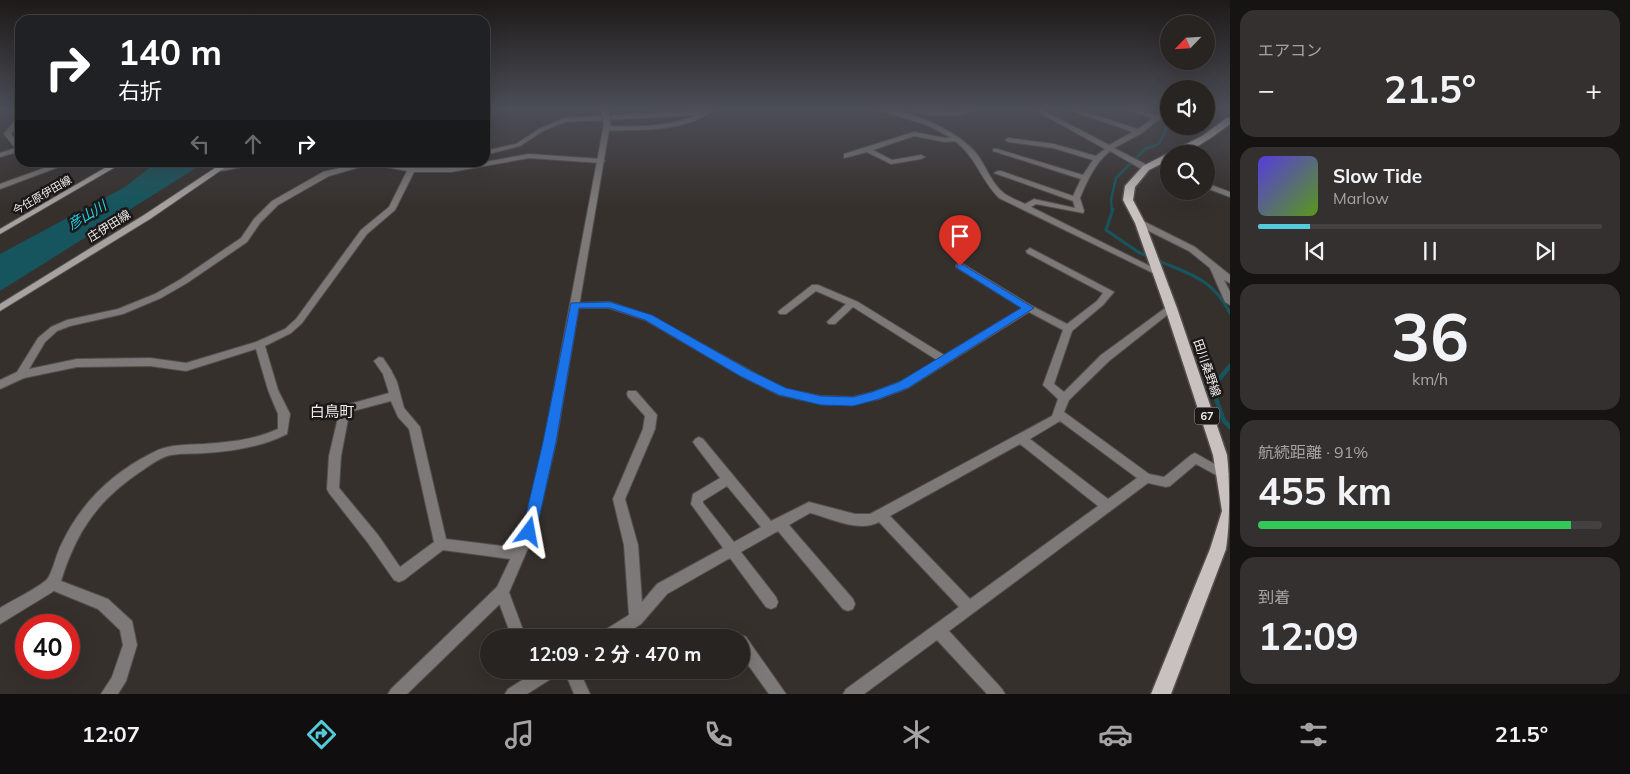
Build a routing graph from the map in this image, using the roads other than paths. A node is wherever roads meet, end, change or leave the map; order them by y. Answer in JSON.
{"nodes":[{"id":1,"x":525,"y":140,"type":"edge"},
{"id":2,"x":605,"y":140,"type":"edge"},
{"id":3,"x":894,"y":140,"type":"edge"},
{"id":4,"x":958,"y":140,"type":"edge"},
{"id":5,"x":1011,"y":140,"type":"edge"},
{"id":6,"x":1095,"y":140,"type":"edge"},
{"id":7,"x":1124,"y":140,"type":"edge"},
{"id":8,"x":1109,"y":148,"type":"junction"},
{"id":9,"x":867,"y":149,"type":"junction"},
{"id":10,"x":15,"y":150,"type":"edge"},
{"id":11,"x":995,"y":150,"type":"dead end"},
{"id":12,"x":490,"y":152,"type":"edge"},
{"id":13,"x":0,"y":155,"type":"edge"},
{"id":14,"x":847,"y":156,"type":"dead end"},
{"id":15,"x":921,"y":157,"type":"dead end"},
{"id":16,"x":1098,"y":159,"type":"junction"},
{"id":17,"x":601,"y":161,"type":"junction"},
{"id":18,"x":1160,"y":161,"type":"edge"},
{"id":19,"x":490,"y":163,"type":"edge"},
{"id":20,"x":53,"y":167,"type":"edge"},
{"id":21,"x":113,"y":167,"type":"edge"},
{"id":22,"x":224,"y":167,"type":"edge"},
{"id":23,"x":234,"y":167,"type":"edge"},
{"id":24,"x":352,"y":167,"type":"edge"},
{"id":25,"x":396,"y":167,"type":"edge"},
{"id":26,"x":468,"y":167,"type":"edge"},
{"id":27,"x":1146,"y":168,"type":"junction"},
{"id":28,"x":222,"y":169,"type":"junction"},
{"id":29,"x":411,"y":170,"type":"junction"},
{"id":30,"x":998,"y":173,"type":"dead end"},
{"id":31,"x":1085,"y":178,"type":"junction"},
{"id":32,"x":4,"y":182,"type":"edge"},
{"id":33,"x":0,"y":187,"type":"edge"},
{"id":34,"x":1215,"y":189,"type":"edge"},
{"id":35,"x":1230,"y":195,"type":"edge"},
{"id":36,"x":1077,"y":200,"type":"junction"},
{"id":37,"x":1026,"y":208,"type":"junction"},
{"id":38,"x":1140,"y":223,"type":"junction"},
{"id":39,"x":0,"y":232,"type":"edge"},
{"id":40,"x":1030,"y":251,"type":"dead end"},
{"id":41,"x":1212,"y":265,"type":"junction"},
{"id":42,"x":960,"y":266,"type":"dead end"},
{"id":43,"x":1156,"y":272,"type":"junction"},
{"id":44,"x":1230,"y":280,"type":"edge"},
{"id":45,"x":1230,"y":302,"type":"edge"},
{"id":46,"x":852,"y":303,"type":"junction"},
{"id":47,"x":575,"y":305,"type":"junction"},
{"id":48,"x":0,"y":308,"type":"edge"},
{"id":49,"x":1029,"y":308,"type":"junction"},
{"id":50,"x":1171,"y":308,"type":"junction"},
{"id":51,"x":783,"y":312,"type":"dead end"},
{"id":52,"x":832,"y":322,"type":"dead end"},
{"id":53,"x":1068,"y":329,"type":"junction"},
{"id":54,"x":260,"y":344,"type":"junction"},
{"id":55,"x":944,"y":360,"type":"junction"},
{"id":56,"x":379,"y":361,"type":"dead end"},
{"id":57,"x":21,"y":375,"type":"junction"},
{"id":58,"x":0,"y":384,"type":"edge"},
{"id":59,"x":632,"y":394,"type":"dead end"},
{"id":60,"x":394,"y":396,"type":"junction"},
{"id":61,"x":1064,"y":398,"type":"junction"},
{"id":62,"x":1058,"y":414,"type":"junction"},
{"id":63,"x":1021,"y":438,"type":"junction"},
{"id":64,"x":699,"y":442,"type":"dead end"},
{"id":65,"x":1223,"y":474,"type":"junction"},
{"id":66,"x":1146,"y":478,"type":"junction"},
{"id":67,"x":728,"y":479,"type":"junction"},
{"id":68,"x":1107,"y":506,"type":"junction"},
{"id":69,"x":881,"y":515,"type":"junction"},
{"id":70,"x":775,"y":526,"type":"junction"},
{"id":71,"x":441,"y":544,"type":"junction"},
{"id":72,"x":732,"y":550,"type":"junction"},
{"id":73,"x":518,"y":554,"type":"junction"},
{"id":74,"x":54,"y":584,"type":"junction"},
{"id":75,"x":502,"y":592,"type":"junction"},
{"id":76,"x":771,"y":602,"type":"dead end"},
{"id":77,"x":848,"y":604,"type":"dead end"},
{"id":78,"x":969,"y":608,"type":"junction"},
{"id":79,"x":0,"y":618,"type":"edge"},
{"id":80,"x":636,"y":619,"type":"junction"},
{"id":81,"x":516,"y":629,"type":"edge"},
{"id":82,"x":620,"y":629,"type":"edge"},
{"id":83,"x":938,"y":630,"type":"junction"},
{"id":84,"x":750,"y":655,"type":"edge"},
{"id":85,"x":529,"y":679,"type":"edge"},
{"id":86,"x":575,"y":679,"type":"edge"},
{"id":87,"x":109,"y":694,"type":"edge"},
{"id":88,"x":396,"y":694,"type":"edge"},
{"id":89,"x":513,"y":694,"type":"edge"},
{"id":90,"x":582,"y":694,"type":"edge"},
{"id":91,"x":778,"y":694,"type":"edge"},
{"id":92,"x":851,"y":694,"type":"edge"},
{"id":93,"x":996,"y":694,"type":"edge"},
{"id":94,"x":1161,"y":694,"type":"edge"}],
"edges":[{"from":1,"to":12,"type":"street"},
{"from":2,"to":17,"type":"street"},
{"from":3,"to":9,"type":"street"},
{"from":4,"to":37,"type":"street"},
{"from":5,"to":16,"type":"street"},
{"from":6,"to":8,"type":"street"},
{"from":7,"to":8,"type":"street"},
{"from":8,"to":16,"type":"street"},
{"from":8,"to":27,"type":"street"},
{"from":9,"to":14,"type":"street"},
{"from":9,"to":15,"type":"street"},
{"from":10,"to":13,"type":"street"},
{"from":11,"to":31,"type":"street"},
{"from":16,"to":31,"type":"street"},
{"from":17,"to":19,"type":"street"},
{"from":17,"to":47,"type":"street"},
{"from":18,"to":27,"type":"main road","name":"田川桑野線","number":"67"},
{"from":20,"to":32,"type":"street"},
{"from":21,"to":39,"type":"main road","name":"今任原伊田線"},
{"from":22,"to":28,"type":"main road","name":"庄伊田線"},
{"from":23,"to":28,"type":"street"},
{"from":24,"to":57,"type":"street"},
{"from":25,"to":29,"type":"street"},
{"from":26,"to":29,"type":"street"},
{"from":27,"to":38,"type":"main road","name":"田川桑野線","number":"67"},
{"from":28,"to":48,"type":"main road","name":"庄伊田線"},
{"from":29,"to":54,"type":"street"},
{"from":30,"to":36,"type":"street"},
{"from":31,"to":36,"type":"street"},
{"from":32,"to":33,"type":"street"},
{"from":34,"to":35,"type":"street"},
{"from":36,"to":37,"type":"street"},
{"from":37,"to":43,"type":"street"},
{"from":38,"to":41,"type":"street"},
{"from":38,"to":43,"type":"main road","name":"田川桑野線","number":"67"},
{"from":40,"to":53,"type":"street"},
{"from":41,"to":44,"type":"street"},
{"from":41,"to":45,"type":"street"},
{"from":42,"to":49,"type":"street"},
{"from":43,"to":50,"type":"main road","name":"田川桑野線","number":"67"},
{"from":46,"to":51,"type":"street"},
{"from":46,"to":52,"type":"street"},
{"from":46,"to":55,"type":"street"},
{"from":47,"to":55,"type":"street"},
{"from":47,"to":73,"type":"street"},
{"from":49,"to":53,"type":"street"},
{"from":49,"to":55,"type":"street"},
{"from":50,"to":61,"type":"street"},
{"from":50,"to":65,"type":"main road","name":"田川桑野線","number":"67"},
{"from":53,"to":61,"type":"street"},
{"from":54,"to":57,"type":"street"},
{"from":54,"to":74,"type":"street"},
{"from":56,"to":60,"type":"street"},
{"from":57,"to":58,"type":"street"},
{"from":59,"to":80,"type":"street"},
{"from":60,"to":71,"type":"street"},
{"from":60,"to":71,"type":"street"},
{"from":61,"to":62,"type":"street"},
{"from":62,"to":63,"type":"street"},
{"from":62,"to":66,"type":"street"},
{"from":63,"to":68,"type":"street"},
{"from":63,"to":69,"type":"street"},
{"from":64,"to":67,"type":"street"},
{"from":65,"to":66,"type":"street"},
{"from":65,"to":94,"type":"main road","name":"田川桑野線","number":"67"},
{"from":66,"to":68,"type":"street"},
{"from":67,"to":70,"type":"street"},
{"from":67,"to":72,"type":"street"},
{"from":68,"to":78,"type":"street"},
{"from":69,"to":70,"type":"street"},
{"from":69,"to":78,"type":"street"},
{"from":70,"to":72,"type":"street"},
{"from":70,"to":77,"type":"street"},
{"from":71,"to":73,"type":"street"},
{"from":72,"to":76,"type":"street"},
{"from":72,"to":80,"type":"street"},
{"from":73,"to":75,"type":"street"},
{"from":74,"to":79,"type":"street"},
{"from":74,"to":87,"type":"street"},
{"from":75,"to":81,"type":"street"},
{"from":75,"to":88,"type":"street"},
{"from":78,"to":83,"type":"street"},
{"from":80,"to":82,"type":"street"},
{"from":83,"to":92,"type":"street"},
{"from":83,"to":93,"type":"street"},
{"from":84,"to":91,"type":"street"},
{"from":85,"to":89,"type":"street"},
{"from":86,"to":90,"type":"street"}]}
